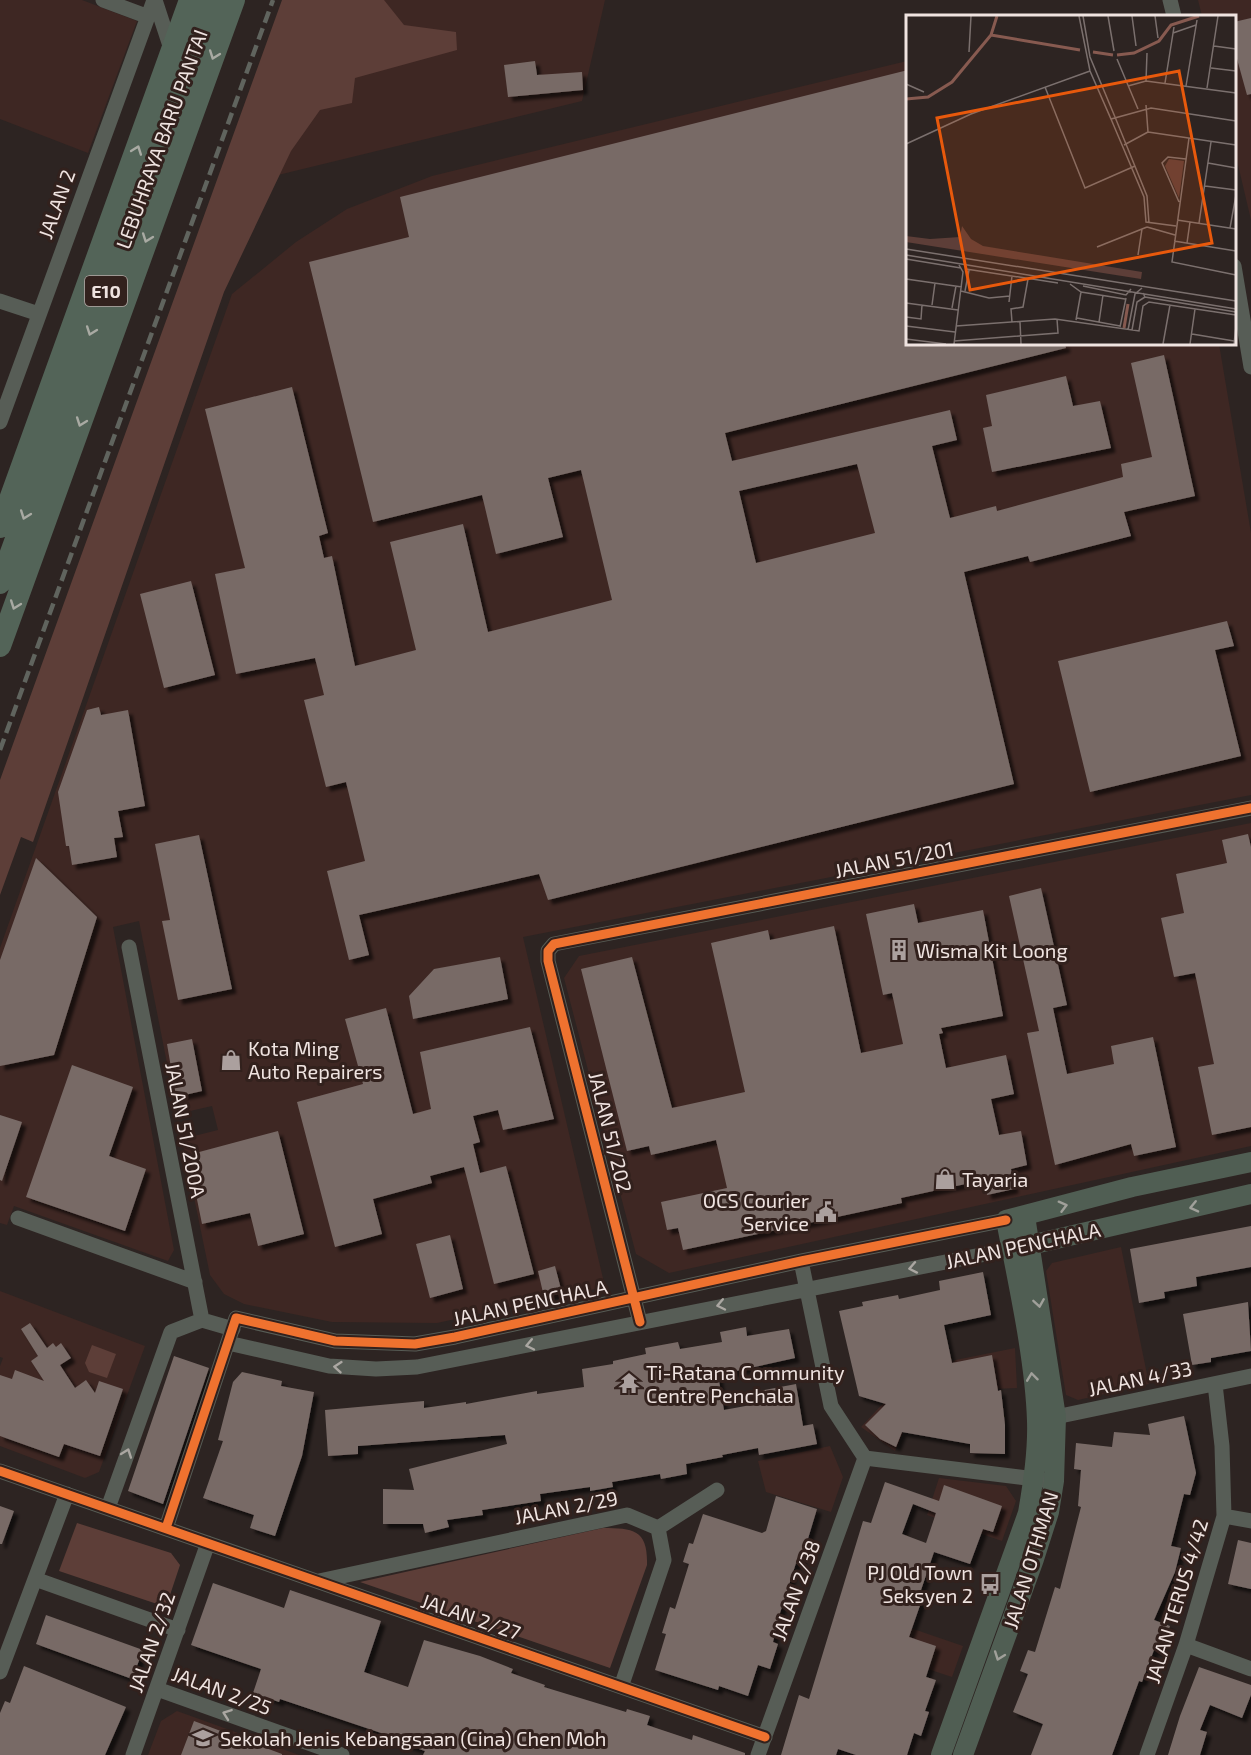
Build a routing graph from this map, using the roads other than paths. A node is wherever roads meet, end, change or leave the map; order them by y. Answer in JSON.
{"nodes":[{"id":1,"x":103,"y":0,"type":"edge"},
{"id":2,"x":154,"y":0,"type":"edge"},
{"id":3,"x":190,"y":0,"type":"edge"},
{"id":4,"x":212,"y":0,"type":"edge"},
{"id":5,"x":234,"y":0,"type":"edge"},
{"id":6,"x":1170,"y":0,"type":"edge"},
{"id":7,"x":1174,"y":15,"type":"edge"},
{"id":8,"x":146,"y":16,"type":"junction"},
{"id":9,"x":172,"y":52,"type":"junction"},
{"id":10,"x":1236,"y":278,"type":"edge"},
{"id":11,"x":0,"y":301,"type":"edge"},
{"id":12,"x":39,"y":314,"type":"junction"},
{"id":13,"x":1251,"y":367,"type":"edge"},
{"id":14,"x":1,"y":418,"type":"edge"},
{"id":15,"x":0,"y":527,"type":"edge"},
{"id":16,"x":0,"y":583,"type":"edge"},
{"id":17,"x":0,"y":646,"type":"edge"},
{"id":18,"x":1251,"y":808,"type":"edge"},
{"id":19,"x":129,"y":947,"type":"dead end"},
{"id":20,"x":548,"y":951,"type":"joint"},
{"id":21,"x":1251,"y":1162,"type":"edge"},
{"id":22,"x":1251,"y":1194,"type":"edge"},
{"id":23,"x":18,"y":1218,"type":"dead end"},
{"id":24,"x":1015,"y":1218,"type":"junction"},
{"id":25,"x":1021,"y":1247,"type":"junction"},
{"id":26,"x":801,"y":1261,"type":"junction"},
{"id":27,"x":195,"y":1282,"type":"junction"},
{"id":28,"x":807,"y":1287,"type":"junction"},
{"id":29,"x":634,"y":1297,"type":"junction"},
{"id":30,"x":202,"y":1320,"type":"junction"},
{"id":31,"x":640,"y":1322,"type":"junction"},
{"id":32,"x":232,"y":1330,"type":"junction"},
{"id":33,"x":1251,"y":1376,"type":"edge"},
{"id":34,"x":1215,"y":1384,"type":"junction"},
{"id":35,"x":1047,"y":1419,"type":"junction"},
{"id":36,"x":865,"y":1458,"type":"junction"},
{"id":37,"x":0,"y":1471,"type":"edge"},
{"id":38,"x":1034,"y":1478,"type":"junction"},
{"id":39,"x":1054,"y":1481,"type":"junction"},
{"id":40,"x":717,"y":1490,"type":"dead end"},
{"id":41,"x":67,"y":1494,"type":"junction"},
{"id":42,"x":108,"y":1508,"type":"junction"},
{"id":43,"x":1224,"y":1516,"type":"junction"},
{"id":44,"x":1251,"y":1521,"type":"edge"},
{"id":45,"x":166,"y":1528,"type":"junction"},
{"id":46,"x":658,"y":1528,"type":"junction"},
{"id":47,"x":208,"y":1543,"type":"junction"},
{"id":48,"x":35,"y":1579,"type":"junction"},
{"id":49,"x":319,"y":1581,"type":"junction"},
{"id":50,"x":178,"y":1630,"type":"junction"},
{"id":51,"x":1186,"y":1645,"type":"junction"},
{"id":52,"x":1251,"y":1669,"type":"edge"},
{"id":53,"x":0,"y":1672,"type":"edge"},
{"id":54,"x":621,"y":1687,"type":"junction"},
{"id":55,"x":157,"y":1689,"type":"junction"},
{"id":56,"x":765,"y":1737,"type":"junction"},
{"id":57,"x":134,"y":1755,"type":"edge"},
{"id":58,"x":342,"y":1755,"type":"edge"},
{"id":59,"x":758,"y":1755,"type":"edge"},
{"id":60,"x":941,"y":1755,"type":"edge"},
{"id":61,"x":963,"y":1755,"type":"edge"},
{"id":62,"x":1147,"y":1755,"type":"edge"}],
"edges":[{"from":1,"to":8,"type":"street"},
{"from":2,"to":8,"type":"street","name":"JALAN 2"},
{"from":2,"to":9,"type":"street"},
{"from":3,"to":9,"type":"highway","name":"LEBUHRAYA BARU PANTAI","number":"E10"},
{"from":4,"to":16,"type":"highway","name":"LEBUHRAYA BARU PANTAI","number":"E10","one_way":true},
{"from":5,"to":17,"type":"highway","one_way":true},
{"from":6,"to":7,"type":"street"},
{"from":8,"to":12,"type":"street","name":"JALAN 2"},
{"from":15,"to":9,"type":"highway","name":"LEBUHRAYA BARU PANTAI","number":"E10","one_way":true},
{"from":10,"to":13,"type":"street"},
{"from":11,"to":12,"type":"street"},
{"from":12,"to":14,"type":"street","name":"JALAN 2"},
{"from":18,"to":20,"type":"street","name":"JALAN 51/201"},
{"from":19,"to":27,"type":"street","name":"JALAN 51/200A"},
{"from":20,"to":29,"type":"street","name":"JALAN 51/202"},
{"from":24,"to":21,"type":"main road","name":"JALAN PENCHALA","one_way":true},
{"from":22,"to":25,"type":"main road","name":"JALAN PENCHALA","one_way":true},
{"from":23,"to":27,"type":"street"},
{"from":24,"to":25,"type":"main road","name":"JALAN OTHMAN"},
{"from":24,"to":26,"type":"street","name":"JALAN PENCHALA"},
{"from":25,"to":28,"type":"street","name":"JALAN PENCHALA","one_way":true},
{"from":25,"to":35,"type":"main road","name":"JALAN OTHMAN"},
{"from":26,"to":28,"type":"street"},
{"from":26,"to":29,"type":"street","name":"JALAN PENCHALA"},
{"from":27,"to":30,"type":"street","name":"JALAN 51/200A"},
{"from":28,"to":31,"type":"street","name":"JALAN PENCHALA","one_way":true},
{"from":28,"to":36,"type":"street"},
{"from":29,"to":31,"type":"street","name":"JALAN 51/202"},
{"from":29,"to":32,"type":"street","name":"JALAN PENCHALA"},
{"from":30,"to":32,"type":"street","name":"JALAN PENCHALA"},
{"from":42,"to":30,"type":"street","one_way":true},
{"from":31,"to":32,"type":"street","name":"JALAN PENCHALA","one_way":true},
{"from":32,"to":45,"type":"street"},
{"from":33,"to":34,"type":"street","name":"JALAN 4/33"},
{"from":34,"to":35,"type":"street","name":"JALAN 4/33"},
{"from":34,"to":43,"type":"street","name":"JALAN TERUS 4/42"},
{"from":35,"to":38,"type":"main road","name":"JALAN OTHMAN"},
{"from":35,"to":39,"type":"main road","name":"JALAN OTHMAN"},
{"from":36,"to":38,"type":"street"},
{"from":36,"to":56,"type":"street","name":"JALAN 2/38"},
{"from":37,"to":41,"type":"street","name":"JALAN 2/27"},
{"from":38,"to":39,"type":"street"},
{"from":38,"to":60,"type":"main road","name":"JALAN OTHMAN"},
{"from":39,"to":61,"type":"main road","name":"JALAN OTHMAN","one_way":true},
{"from":40,"to":46,"type":"street"},
{"from":41,"to":42,"type":"street","name":"JALAN 2/27"},
{"from":41,"to":48,"type":"street"},
{"from":42,"to":45,"type":"street","name":"JALAN 2/27"},
{"from":43,"to":44,"type":"street"},
{"from":43,"to":51,"type":"street","name":"JALAN TERUS 4/42"},
{"from":45,"to":47,"type":"street","name":"JALAN 2/27"},
{"from":46,"to":49,"type":"street","name":"JALAN 2/29"},
{"from":46,"to":54,"type":"street"},
{"from":47,"to":49,"type":"street","name":"JALAN 2/27"},
{"from":47,"to":50,"type":"street","name":"JALAN 2/32"},
{"from":48,"to":50,"type":"street"},
{"from":48,"to":53,"type":"street"},
{"from":49,"to":54,"type":"street","name":"JALAN 2/27"},
{"from":50,"to":55,"type":"street","name":"JALAN 2/32"},
{"from":51,"to":52,"type":"street"},
{"from":51,"to":62,"type":"street","name":"JALAN TERUS 4/42"},
{"from":54,"to":56,"type":"street","name":"JALAN 2/27"},
{"from":55,"to":57,"type":"street","name":"JALAN 2/32"},
{"from":58,"to":55,"type":"street","name":"JALAN 2/25","one_way":true},
{"from":56,"to":59,"type":"street","name":"JALAN 2/38"}]}
